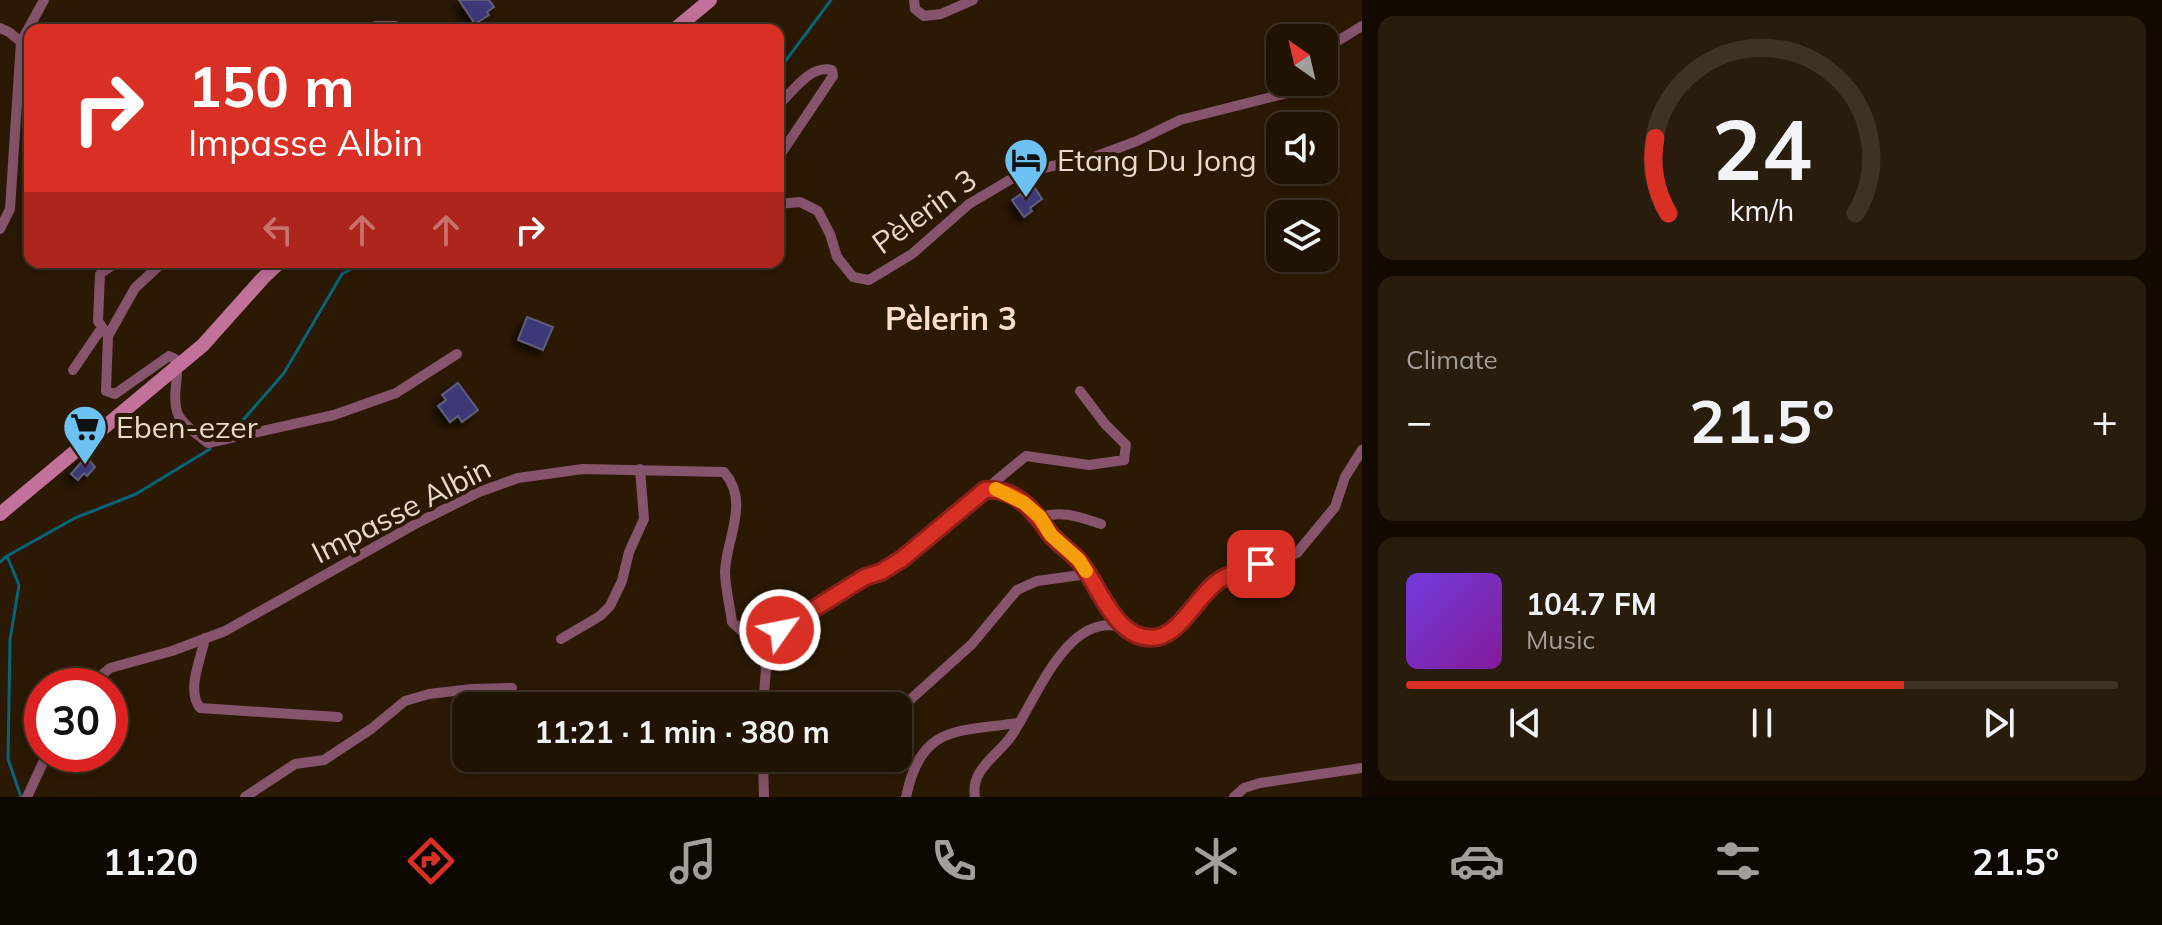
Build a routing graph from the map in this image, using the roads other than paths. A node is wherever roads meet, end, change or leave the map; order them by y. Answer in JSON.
{"nodes":[{"id":1,"x":44,"y":0,"type":"edge"},
{"id":2,"x":710,"y":0,"type":"edge"},
{"id":3,"x":914,"y":0,"type":"edge"},
{"id":4,"x":973,"y":0,"type":"edge"},
{"id":5,"x":31,"y":24,"type":"edge"},
{"id":6,"x":681,"y":24,"type":"edge"},
{"id":7,"x":1362,"y":26,"type":"edge"},
{"id":8,"x":0,"y":28,"type":"edge"},
{"id":9,"x":24,"y":37,"type":"edge"},
{"id":10,"x":1338,"y":41,"type":"edge"},
{"id":11,"x":21,"y":42,"type":"junction"},
{"id":12,"x":1275,"y":96,"type":"edge"},
{"id":13,"x":784,"y":99,"type":"edge"},
{"id":14,"x":784,"y":149,"type":"edge"},
{"id":15,"x":784,"y":203,"type":"edge"},
{"id":16,"x":0,"y":229,"type":"edge"},
{"id":17,"x":108,"y":268,"type":"edge"},
{"id":18,"x":157,"y":268,"type":"edge"},
{"id":19,"x":274,"y":268,"type":"edge"},
{"id":20,"x":105,"y":333,"type":"junction"},
{"id":21,"x":457,"y":354,"type":"dead end"},
{"id":22,"x":177,"y":368,"type":"junction"},
{"id":23,"x":73,"y":370,"type":"dead end"},
{"id":24,"x":1080,"y":391,"type":"dead end"},
{"id":25,"x":1362,"y":450,"type":"edge"},
{"id":26,"x":640,"y":469,"type":"junction"},
{"id":27,"x":985,"y":490,"type":"junction"},
{"id":28,"x":0,"y":514,"type":"edge"},
{"id":29,"x":1040,"y":517,"type":"junction"},
{"id":30,"x":1101,"y":524,"type":"dead end"},
{"id":31,"x":1088,"y":574,"type":"junction"},
{"id":32,"x":1126,"y":629,"type":"junction"},
{"id":33,"x":205,"y":638,"type":"junction"},
{"id":34,"x":561,"y":639,"type":"dead end"},
{"id":35,"x":762,"y":641,"type":"junction"},
{"id":36,"x":110,"y":668,"type":"edge"},
{"id":37,"x":512,"y":688,"type":"dead end"},
{"id":38,"x":764,"y":692,"type":"edge"},
{"id":39,"x":912,"y":698,"type":"edge"},
{"id":40,"x":338,"y":717,"type":"dead end"},
{"id":41,"x":1018,"y":723,"type":"junction"},
{"id":42,"x":1362,"y":768,"type":"edge"},
{"id":43,"x":39,"y":772,"type":"edge"},
{"id":44,"x":763,"y":772,"type":"edge"},
{"id":45,"x":27,"y":797,"type":"edge"},
{"id":46,"x":245,"y":797,"type":"edge"},
{"id":47,"x":764,"y":797,"type":"edge"},
{"id":48,"x":906,"y":797,"type":"edge"},
{"id":49,"x":975,"y":797,"type":"edge"},
{"id":50,"x":1234,"y":797,"type":"edge"}],
"edges":[{"from":1,"to":5,"type":"street"},
{"from":2,"to":6,"type":"main road"},
{"from":3,"to":4,"type":"street"},
{"from":7,"to":10,"type":"street"},
{"from":8,"to":11,"type":"street"},
{"from":9,"to":11,"type":"street"},
{"from":11,"to":16,"type":"street"},
{"from":12,"to":15,"type":"street","name":"Pèlerin 3"},
{"from":13,"to":14,"type":"street"},
{"from":17,"to":20,"type":"street"},
{"from":18,"to":20,"type":"street"},
{"from":19,"to":22,"type":"main road"},
{"from":20,"to":22,"type":"street"},
{"from":20,"to":23,"type":"street"},
{"from":21,"to":22,"type":"street"},
{"from":22,"to":28,"type":"main road"},
{"from":24,"to":27,"type":"street"},
{"from":25,"to":32,"type":"street"},
{"from":26,"to":33,"type":"street","name":"Impasse Albin"},
{"from":26,"to":34,"type":"street"},
{"from":26,"to":35,"type":"street","name":"Impasse Albin"},
{"from":27,"to":29,"type":"street"},
{"from":27,"to":35,"type":"street"},
{"from":29,"to":30,"type":"street"},
{"from":29,"to":31,"type":"street"},
{"from":31,"to":32,"type":"street"},
{"from":31,"to":39,"type":"street"},
{"from":32,"to":41,"type":"street"},
{"from":33,"to":36,"type":"street","name":"Impasse Albin"},
{"from":33,"to":40,"type":"street"},
{"from":35,"to":38,"type":"street"},
{"from":37,"to":46,"type":"street"},
{"from":41,"to":48,"type":"street"},
{"from":41,"to":49,"type":"street"},
{"from":42,"to":50,"type":"street"},
{"from":43,"to":45,"type":"street"},
{"from":44,"to":47,"type":"street"}]}
